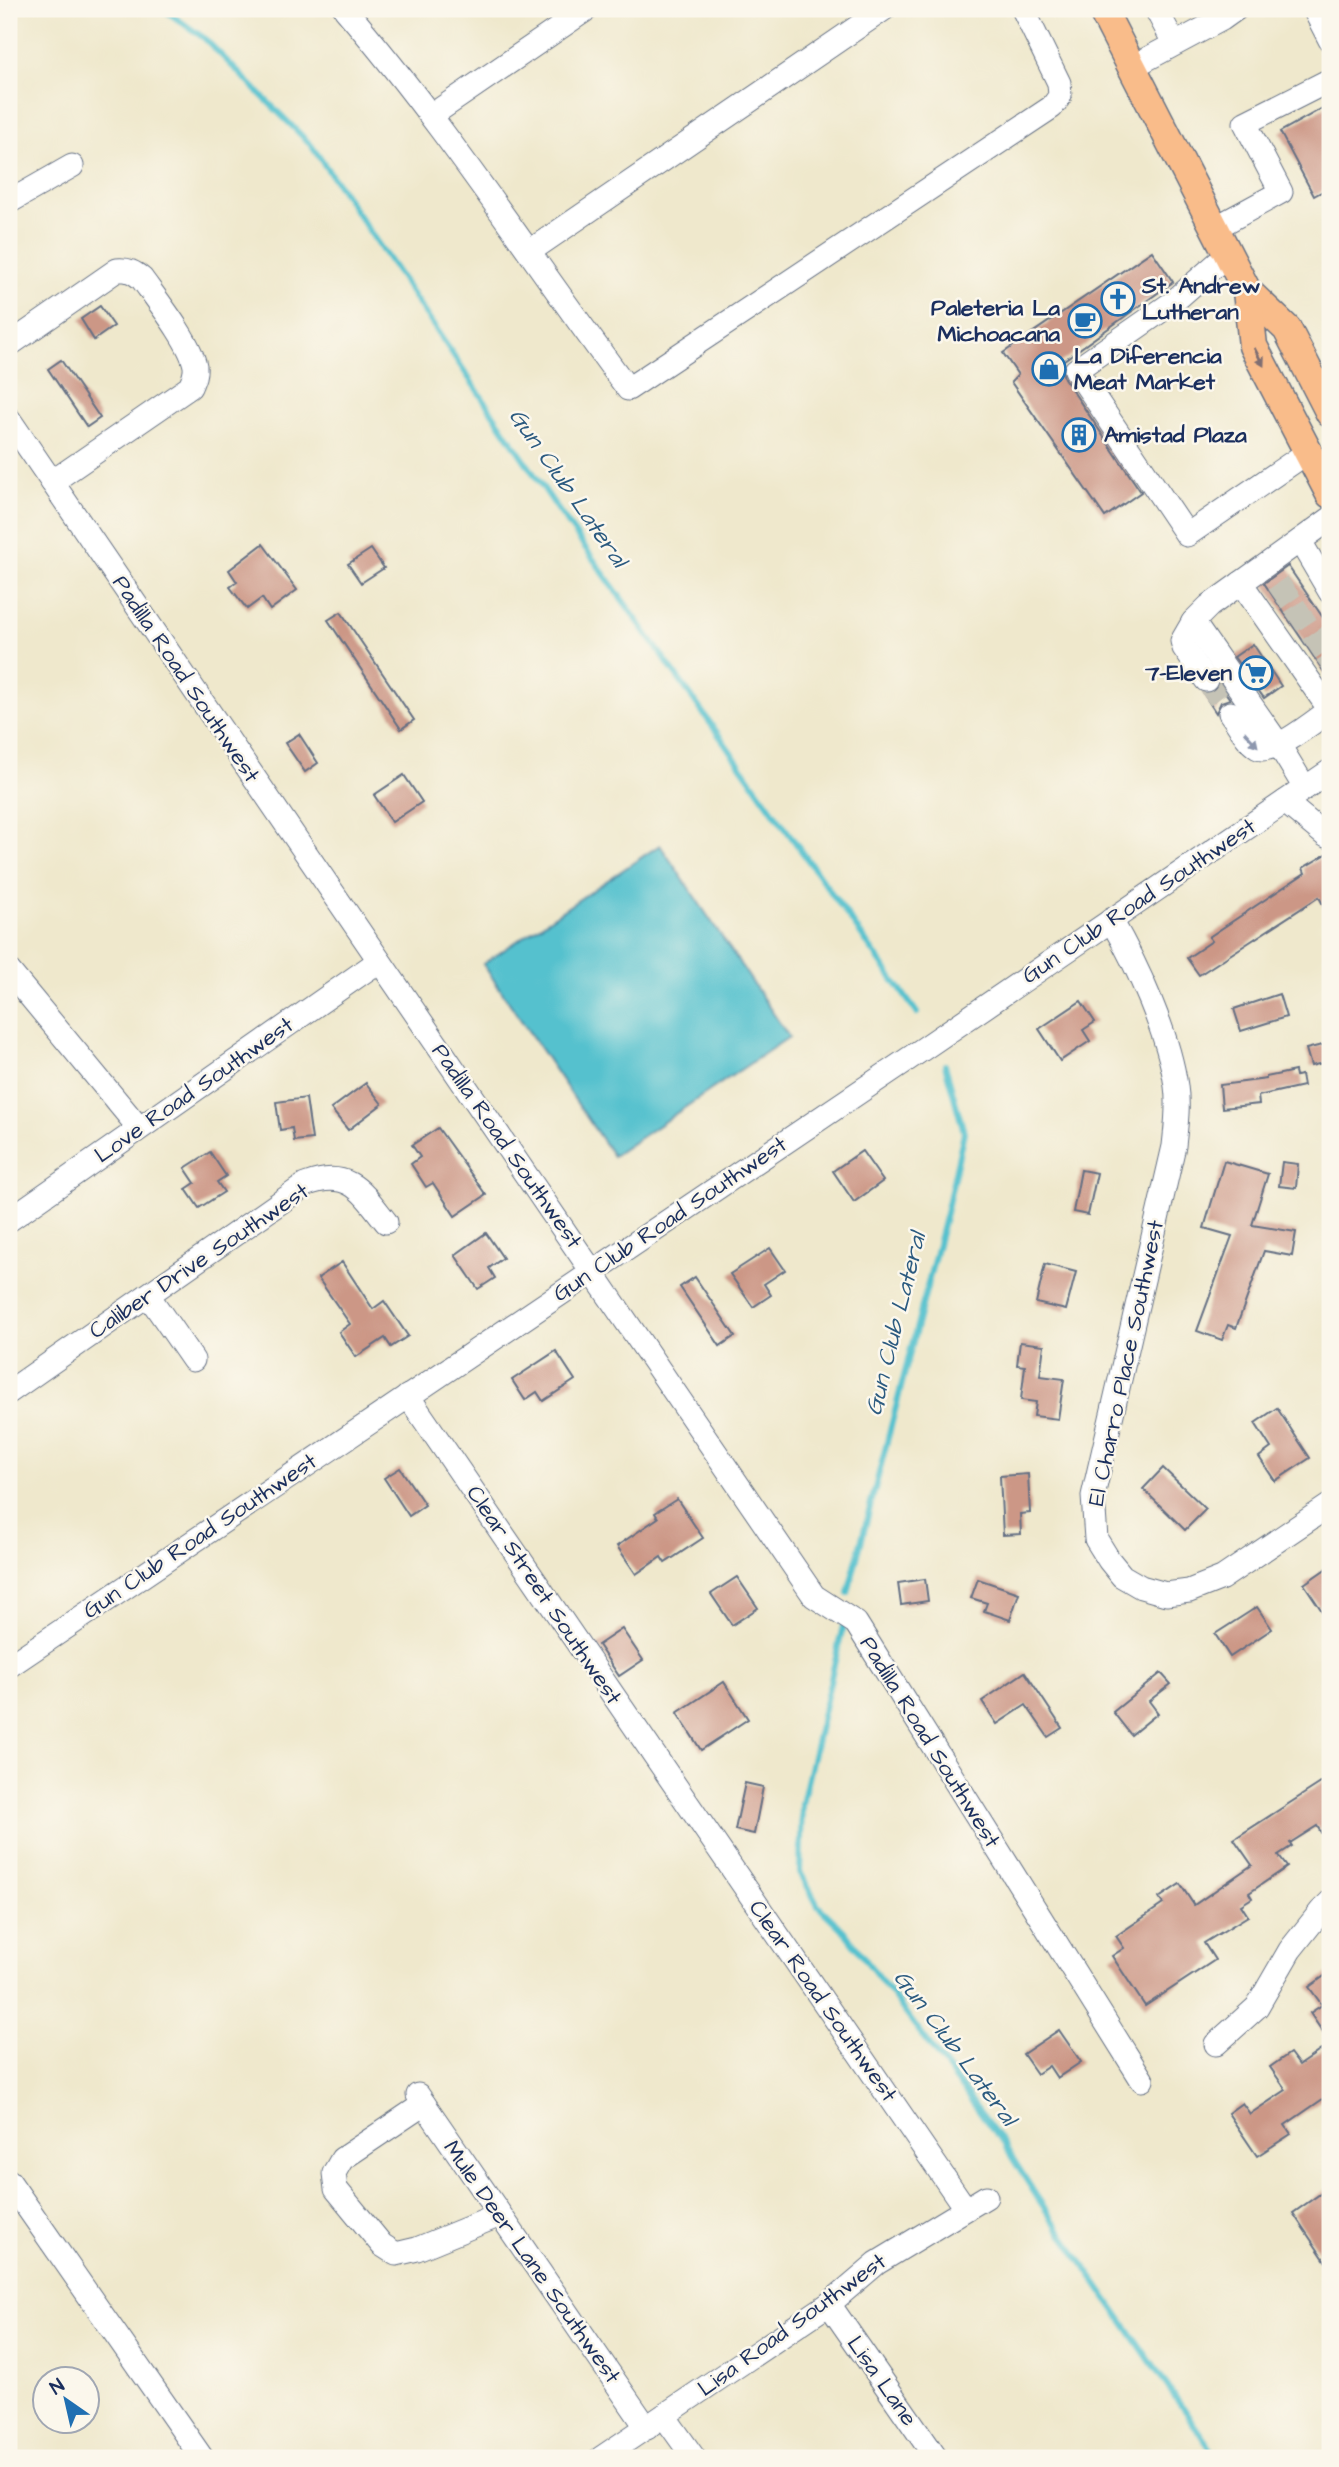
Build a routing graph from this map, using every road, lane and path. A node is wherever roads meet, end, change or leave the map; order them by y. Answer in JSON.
{"nodes":[{"id":1,"x":345,"y":9,"type":"edge"},
{"id":2,"x":587,"y":9,"type":"edge"},
{"id":3,"x":884,"y":9,"type":"edge"},
{"id":4,"x":1023,"y":9,"type":"edge"},
{"id":5,"x":1156,"y":9,"type":"edge"},
{"id":6,"x":1236,"y":9,"type":"edge"},
{"id":7,"x":1314,"y":9,"type":"edge"},
{"id":8,"x":1110,"y":11,"type":"edge"},
{"id":9,"x":1330,"y":40,"type":"edge"},
{"id":10,"x":1176,"y":42,"type":"junction"},
{"id":11,"x":1132,"y":67,"type":"junction"},
{"id":12,"x":1330,"y":80,"type":"edge"},
{"id":13,"x":432,"y":115,"type":"junction"},
{"id":14,"x":72,"y":166,"type":"dead end"},
{"id":15,"x":9,"y":202,"type":"edge"},
{"id":16,"x":1215,"y":228,"type":"junction"},
{"id":17,"x":530,"y":251,"type":"junction"},
{"id":18,"x":1228,"y":254,"type":"junction"},
{"id":19,"x":1247,"y":290,"type":"junction"},
{"id":20,"x":9,"y":345,"type":"edge"},
{"id":21,"x":1330,"y":413,"type":"edge"},
{"id":22,"x":9,"y":419,"type":"edge"},
{"id":23,"x":1308,"y":452,"type":"junction"},
{"id":24,"x":52,"y":482,"type":"junction"},
{"id":25,"x":1330,"y":494,"type":"edge"},
{"id":26,"x":1330,"y":519,"type":"edge"},
{"id":27,"x":1300,"y":541,"type":"junction"},
{"id":28,"x":1241,"y":583,"type":"junction"},
{"id":29,"x":1325,"y":598,"type":"edge"},
{"id":30,"x":1193,"y":622,"type":"junction"},
{"id":31,"x":1206,"y":680,"type":"tunnel mouth"},
{"id":32,"x":1330,"y":710,"type":"edge"},
{"id":33,"x":1230,"y":713,"type":"tunnel mouth"},
{"id":34,"x":1279,"y":745,"type":"junction"},
{"id":35,"x":1330,"y":771,"type":"edge"},
{"id":36,"x":1305,"y":788,"type":"junction"},
{"id":37,"x":1285,"y":802,"type":"junction"},
{"id":38,"x":1330,"y":833,"type":"edge"},
{"id":39,"x":1111,"y":920,"type":"junction"},
{"id":40,"x":379,"y":961,"type":"junction"},
{"id":41,"x":9,"y":971,"type":"edge"},
{"id":42,"x":139,"y":1128,"type":"junction"},
{"id":43,"x":9,"y":1220,"type":"edge"},
{"id":44,"x":386,"y":1222,"type":"dead end"},
{"id":45,"x":593,"y":1271,"type":"junction"},
{"id":46,"x":148,"y":1295,"type":"junction"},
{"id":47,"x":192,"y":1360,"type":"dead end"},
{"id":48,"x":9,"y":1392,"type":"edge"},
{"id":49,"x":408,"y":1396,"type":"junction"},
{"id":50,"x":1330,"y":1505,"type":"edge"},
{"id":51,"x":9,"y":1666,"type":"edge"},
{"id":52,"x":680,"y":1795,"type":"joint"},
{"id":53,"x":1330,"y":1902,"type":"edge"},
{"id":54,"x":1216,"y":2043,"type":"dead end"},
{"id":55,"x":1142,"y":2080,"type":"dead end"},
{"id":56,"x":9,"y":2181,"type":"edge"},
{"id":57,"x":975,"y":2202,"type":"joint"},
{"id":58,"x":500,"y":2215,"type":"junction"},
{"id":59,"x":829,"y":2304,"type":"junction"},
{"id":60,"x":655,"y":2422,"type":"junction"},
{"id":61,"x":202,"y":2458,"type":"edge"},
{"id":62,"x":601,"y":2458,"type":"edge"},
{"id":63,"x":694,"y":2458,"type":"edge"},
{"id":64,"x":936,"y":2458,"type":"edge"}],
"edges":[{"from":1,"to":13,"type":"street"},
{"from":2,"to":13,"type":"street"},
{"from":3,"to":17,"type":"street"},
{"from":4,"to":17,"type":"street"},
{"from":5,"to":10,"type":"street"},
{"from":6,"to":10,"type":"street"},
{"from":7,"to":9,"type":"street"},
{"from":8,"to":11,"type":"main road"},
{"from":10,"to":11,"type":"street"},
{"from":11,"to":16,"type":"main road"},
{"from":12,"to":16,"type":"street"},
{"from":13,"to":17,"type":"street"},
{"from":14,"to":15,"type":"street"},
{"from":16,"to":18,"type":"main road"},
{"from":18,"to":19,"type":"main road"},
{"from":18,"to":23,"type":"street"},
{"from":19,"to":21,"type":"main road"},
{"from":19,"to":23,"type":"main road","one_way":true},
{"from":20,"to":24,"type":"street"},
{"from":22,"to":24,"type":"street","name":"Padilla Road Southwest"},
{"from":23,"to":25,"type":"main road"},
{"from":24,"to":40,"type":"street","name":"Padilla Road Southwest"},
{"from":26,"to":27,"type":"street"},
{"from":27,"to":28,"type":"street"},
{"from":27,"to":29,"type":"street"},
{"from":28,"to":30,"type":"street"},
{"from":28,"to":32,"type":"street"},
{"from":30,"to":31,"type":"street"},
{"from":30,"to":34,"type":"street"},
{"from":32,"to":34,"type":"street"},
{"from":33,"to":34,"type":"street","one_way":true},
{"from":34,"to":36,"type":"street"},
{"from":35,"to":36,"type":"street","name":"Gun Club Road Southwest"},
{"from":36,"to":37,"type":"street","name":"Gun Club Road Southwest"},
{"from":37,"to":38,"type":"street"},
{"from":37,"to":39,"type":"street","name":"Gun Club Road Southwest"},
{"from":39,"to":45,"type":"street","name":"Gun Club Road Southwest"},
{"from":39,"to":50,"type":"street","name":"El Charro Place Southwest"},
{"from":40,"to":42,"type":"street","name":"Love Road Southwest"},
{"from":40,"to":45,"type":"street","name":"Padilla Road Southwest"},
{"from":41,"to":42,"type":"street"},
{"from":42,"to":43,"type":"street","name":"Love Road Southwest"},
{"from":44,"to":46,"type":"street","name":"Caliber Drive Southwest"},
{"from":45,"to":49,"type":"street","name":"Gun Club Road Southwest"},
{"from":45,"to":55,"type":"street","name":"Padilla Road Southwest"},
{"from":46,"to":47,"type":"street"},
{"from":46,"to":48,"type":"street","name":"Caliber Drive Southwest"},
{"from":49,"to":51,"type":"street","name":"Gun Club Road Southwest"},
{"from":49,"to":52,"type":"street","name":"Clear Street Southwest"},
{"from":52,"to":57,"type":"street","name":"Clear Road Southwest"},
{"from":53,"to":54,"type":"street"},
{"from":56,"to":61,"type":"street"},
{"from":57,"to":59,"type":"street","name":"Lisa Road Southwest"},
{"from":58,"to":58,"type":"street","name":"Mule Deer Lane Southwest"},
{"from":58,"to":60,"type":"street","name":"Mule Deer Lane Southwest"},
{"from":59,"to":60,"type":"street","name":"Lisa Road Southwest"},
{"from":59,"to":64,"type":"street","name":"Lisa Lane"},
{"from":60,"to":62,"type":"street","name":"Lisa Road Southwest"},
{"from":60,"to":63,"type":"street","name":"Mule Deer Lane Southwest"}]}
